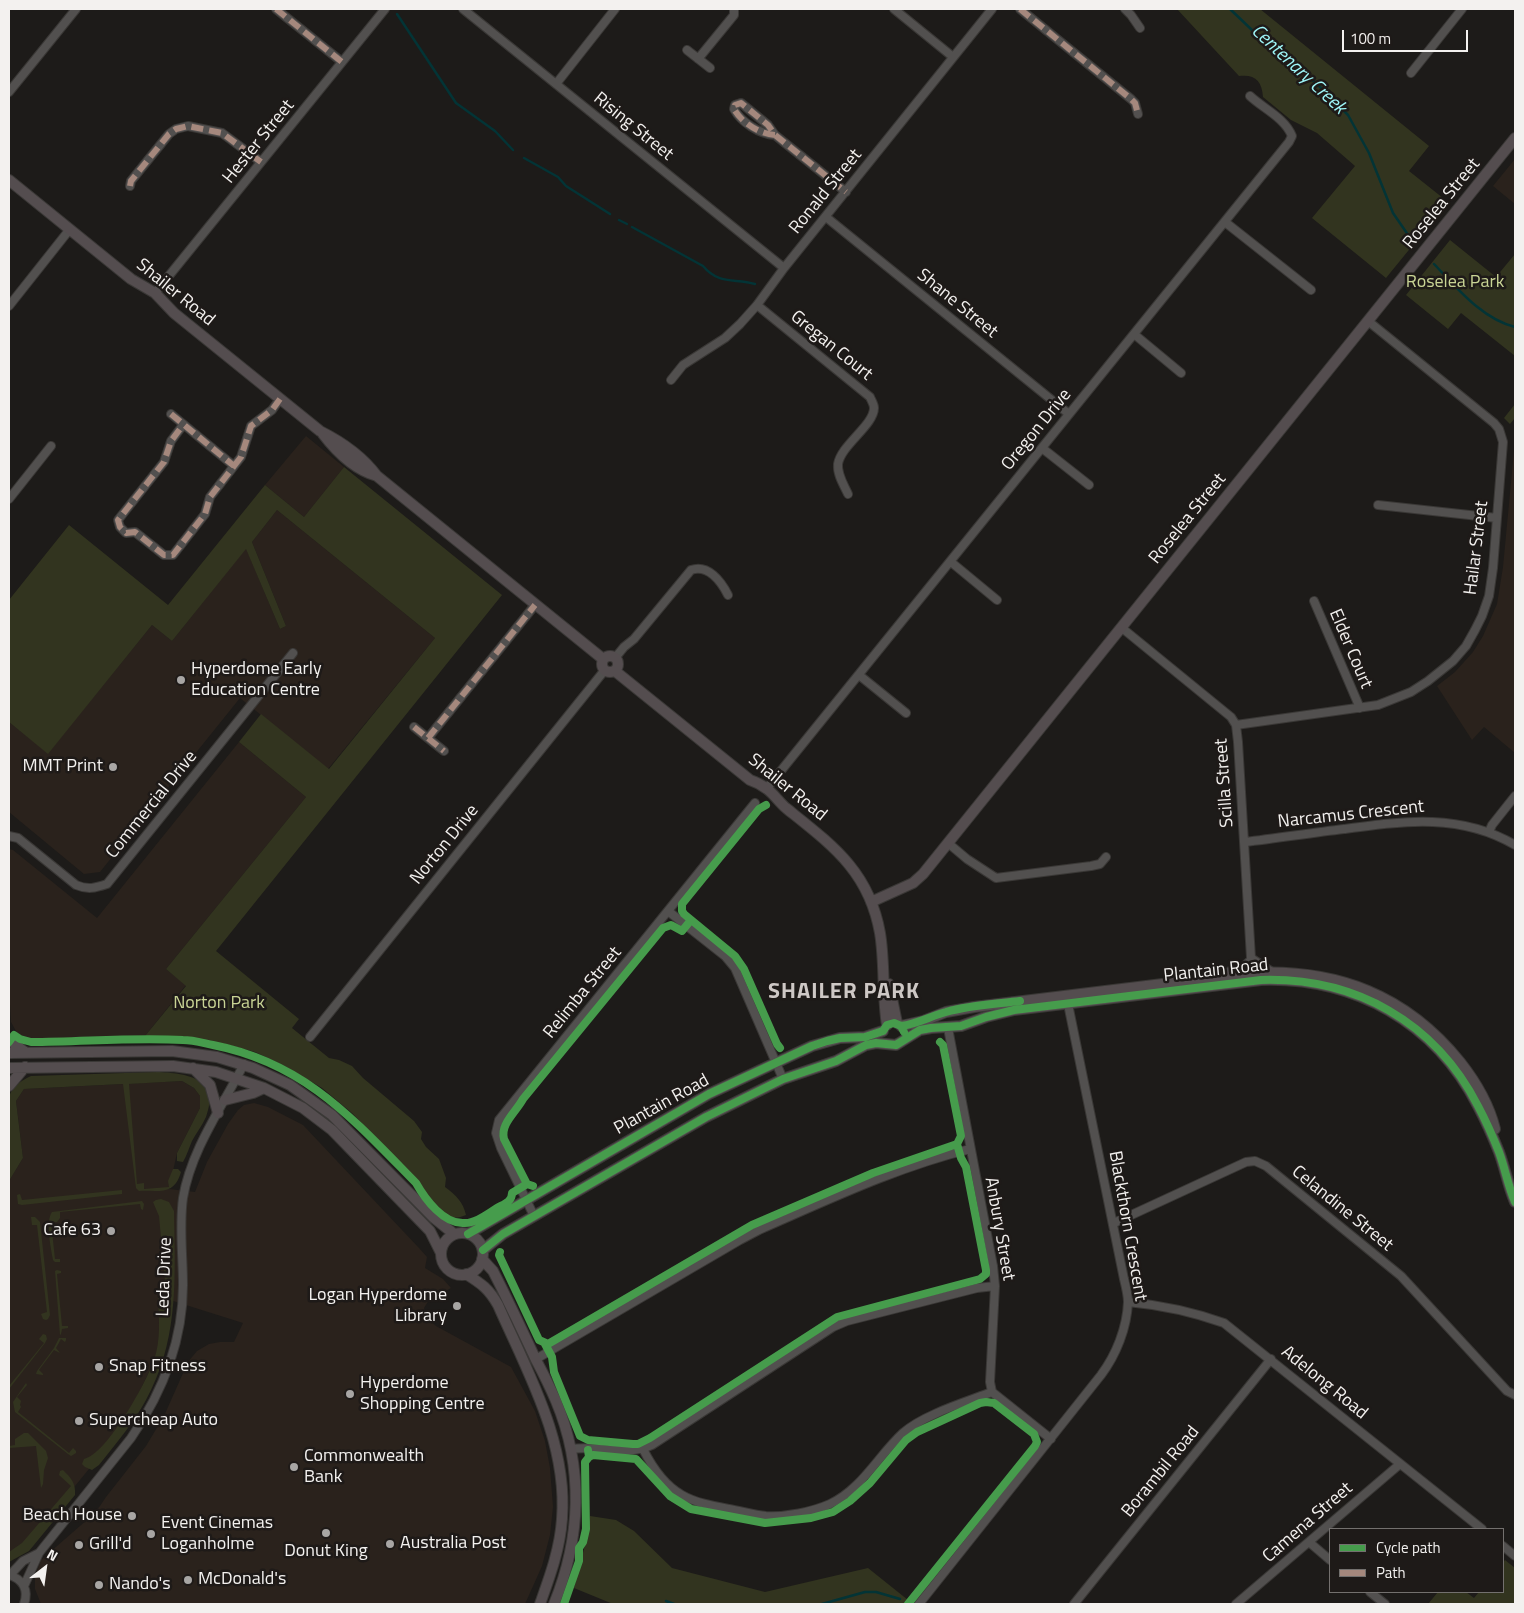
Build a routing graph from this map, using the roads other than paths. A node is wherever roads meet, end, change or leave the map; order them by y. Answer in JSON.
{"nodes":[{"id":1,"x":76,"y":9,"type":"edge"},
{"id":2,"x":276,"y":9,"type":"edge"},
{"id":3,"x":385,"y":9,"type":"edge"},
{"id":4,"x":463,"y":9,"type":"edge"},
{"id":5,"x":615,"y":9,"type":"edge"},
{"id":6,"x":734,"y":9,"type":"edge"},
{"id":7,"x":894,"y":9,"type":"edge"},
{"id":8,"x":992,"y":9,"type":"edge"},
{"id":9,"x":1020,"y":9,"type":"edge"},
{"id":10,"x":1125,"y":9,"type":"edge"},
{"id":11,"x":1462,"y":9,"type":"edge"},
{"id":12,"x":1140,"y":28,"type":"dead end"},
{"id":13,"x":687,"y":50,"type":"dead end"},
{"id":14,"x":953,"y":57,"type":"junction"},
{"id":15,"x":698,"y":59,"type":"junction"},
{"id":16,"x":342,"y":62,"type":"junction"},
{"id":17,"x":710,"y":68,"type":"dead end"},
{"id":18,"x":1411,"y":73,"type":"dead end"},
{"id":19,"x":556,"y":84,"type":"junction"},
{"id":20,"x":9,"y":92,"type":"edge"},
{"id":21,"x":1250,"y":96,"type":"dead end"},
{"id":22,"x":1138,"y":114,"type":"dead end"},
{"id":23,"x":775,"y":135,"type":"junction"},
{"id":24,"x":1515,"y":138,"type":"edge"},
{"id":25,"x":261,"y":162,"type":"junction"},
{"id":26,"x":9,"y":180,"type":"edge"},
{"id":27,"x":130,"y":186,"type":"dead end"},
{"id":28,"x":846,"y":192,"type":"junction"},
{"id":29,"x":826,"y":216,"type":"junction"},
{"id":30,"x":1225,"y":222,"type":"junction"},
{"id":31,"x":70,"y":229,"type":"junction"},
{"id":32,"x":784,"y":268,"type":"junction"},
{"id":33,"x":1311,"y":290,"type":"dead end"},
{"id":34,"x":155,"y":293,"type":"junction"},
{"id":35,"x":757,"y":305,"type":"junction"},
{"id":36,"x":9,"y":306,"type":"edge"},
{"id":37,"x":1368,"y":321,"type":"junction"},
{"id":38,"x":1134,"y":334,"type":"junction"},
{"id":39,"x":1181,"y":373,"type":"dead end"},
{"id":40,"x":671,"y":380,"type":"dead end"},
{"id":41,"x":280,"y":399,"type":"junction"},
{"id":42,"x":171,"y":414,"type":"dead end"},
{"id":43,"x":1069,"y":414,"type":"junction"},
{"id":44,"x":182,"y":425,"type":"junction"},
{"id":45,"x":51,"y":446,"type":"dead end"},
{"id":46,"x":1042,"y":448,"type":"junction"},
{"id":47,"x":234,"y":466,"type":"junction"},
{"id":48,"x":1089,"y":486,"type":"dead end"},
{"id":49,"x":848,"y":494,"type":"dead end"},
{"id":50,"x":9,"y":499,"type":"edge"},
{"id":51,"x":1378,"y":505,"type":"dead end"},
{"id":52,"x":1497,"y":518,"type":"junction"},
{"id":53,"x":951,"y":562,"type":"junction"},
{"id":54,"x":728,"y":595,"type":"dead end"},
{"id":55,"x":997,"y":600,"type":"dead end"},
{"id":56,"x":1314,"y":601,"type":"dead end"},
{"id":57,"x":535,"y":605,"type":"junction"},
{"id":58,"x":1122,"y":628,"type":"junction"},
{"id":59,"x":293,"y":653,"type":"dead end"},
{"id":60,"x":615,"y":658,"type":"junction"},
{"id":61,"x":603,"y":659,"type":"junction"},
{"id":62,"x":604,"y":671,"type":"junction"},
{"id":63,"x":615,"y":671,"type":"junction"},
{"id":64,"x":859,"y":675,"type":"junction"},
{"id":65,"x":1360,"y":708,"type":"junction"},
{"id":66,"x":906,"y":713,"type":"dead end"},
{"id":67,"x":1236,"y":725,"type":"junction"},
{"id":68,"x":414,"y":727,"type":"dead end"},
{"id":69,"x":428,"y":738,"type":"junction"},
{"id":70,"x":444,"y":751,"type":"dead end"},
{"id":71,"x":766,"y":788,"type":"junction"},
{"id":72,"x":1515,"y":796,"type":"edge"},
{"id":73,"x":754,"y":803,"type":"dead end"},
{"id":74,"x":1489,"y":832,"type":"junction"},
{"id":75,"x":9,"y":836,"type":"edge"},
{"id":76,"x":1245,"y":842,"type":"junction"},
{"id":77,"x":948,"y":843,"type":"junction"},
{"id":78,"x":1515,"y":845,"type":"edge"},
{"id":79,"x":1106,"y":857,"type":"dead end"},
{"id":80,"x":871,"y":902,"type":"junction"},
{"id":81,"x":668,"y":911,"type":"junction"},
{"id":82,"x":1252,"y":959,"type":"junction"},
{"id":83,"x":1272,"y":972,"type":"junction"},
{"id":84,"x":1224,"y":976,"type":"junction"},
{"id":85,"x":1068,"y":1000,"type":"junction"},
{"id":86,"x":892,"y":1026,"type":"junction"},
{"id":87,"x":948,"y":1028,"type":"junction"},
{"id":88,"x":310,"y":1037,"type":"dead end"},
{"id":89,"x":9,"y":1040,"type":"edge"},
{"id":90,"x":902,"y":1041,"type":"junction"},
{"id":91,"x":889,"y":1044,"type":"junction"},
{"id":92,"x":9,"y":1053,"type":"edge"},
{"id":93,"x":26,"y":1053,"type":"junction"},
{"id":94,"x":777,"y":1063,"type":"junction"},
{"id":95,"x":244,"y":1064,"type":"junction"},
{"id":96,"x":25,"y":1067,"type":"junction"},
{"id":97,"x":9,"y":1068,"type":"edge"},
{"id":98,"x":193,"y":1068,"type":"junction"},
{"id":99,"x":237,"y":1078,"type":"junction"},
{"id":100,"x":783,"y":1079,"type":"junction"},
{"id":101,"x":9,"y":1086,"type":"edge"},
{"id":102,"x":264,"y":1088,"type":"junction"},
{"id":103,"x":225,"y":1100,"type":"junction"},
{"id":104,"x":218,"y":1113,"type":"junction"},
{"id":105,"x":970,"y":1149,"type":"junction"},
{"id":106,"x":1499,"y":1152,"type":"junction"},
{"id":107,"x":526,"y":1201,"type":"junction"},
{"id":108,"x":1515,"y":1202,"type":"edge"},
{"id":109,"x":534,"y":1216,"type":"junction"},
{"id":110,"x":1114,"y":1223,"type":"junction"},
{"id":111,"x":454,"y":1234,"type":"junction"},
{"id":112,"x":468,"y":1234,"type":"junction"},
{"id":113,"x":440,"y":1253,"type":"junction"},
{"id":114,"x":482,"y":1254,"type":"junction"},
{"id":115,"x":466,"y":1274,"type":"junction"},
{"id":116,"x":995,"y":1286,"type":"junction"},
{"id":117,"x":1128,"y":1302,"type":"junction"},
{"id":118,"x":536,"y":1359,"type":"junction"},
{"id":119,"x":1271,"y":1359,"type":"junction"},
{"id":120,"x":992,"y":1392,"type":"junction"},
{"id":121,"x":1515,"y":1395,"type":"edge"},
{"id":122,"x":1051,"y":1438,"type":"junction"},
{"id":123,"x":571,"y":1449,"type":"junction"},
{"id":124,"x":643,"y":1449,"type":"junction"},
{"id":125,"x":1400,"y":1464,"type":"junction"},
{"id":126,"x":1481,"y":1528,"type":"edge"},
{"id":127,"x":1309,"y":1542,"type":"junction"},
{"id":128,"x":1504,"y":1547,"type":"edge"},
{"id":129,"x":39,"y":1553,"type":"junction"},
{"id":130,"x":1515,"y":1556,"type":"edge"},
{"id":131,"x":1329,"y":1559,"type":"edge"},
{"id":132,"x":9,"y":1575,"type":"edge"},
{"id":133,"x":24,"y":1586,"type":"junction"},
{"id":134,"x":1371,"y":1593,"type":"edge"},
{"id":135,"x":24,"y":1604,"type":"edge"},
{"id":136,"x":540,"y":1604,"type":"edge"},
{"id":137,"x":554,"y":1604,"type":"edge"},
{"id":138,"x":919,"y":1604,"type":"edge"},
{"id":139,"x":1074,"y":1604,"type":"edge"},
{"id":140,"x":1236,"y":1604,"type":"edge"},
{"id":141,"x":1385,"y":1604,"type":"edge"}],
"edges":[{"from":1,"to":20,"type":"street"},
{"from":2,"to":16,"type":"street"},
{"from":3,"to":16,"type":"street","name":"Hester Street"},
{"from":4,"to":19,"type":"street","name":"Rising Street"},
{"from":5,"to":19,"type":"street"},
{"from":6,"to":15,"type":"street"},
{"from":7,"to":14,"type":"street"},
{"from":8,"to":14,"type":"street","name":"Ronald Street"},
{"from":9,"to":22,"type":"street"},
{"from":10,"to":12,"type":"street"},
{"from":11,"to":18,"type":"street"},
{"from":13,"to":15,"type":"street"},
{"from":14,"to":28,"type":"street","name":"Ronald Street"},
{"from":15,"to":17,"type":"street"},
{"from":16,"to":25,"type":"street","name":"Hester Street"},
{"from":19,"to":32,"type":"street","name":"Rising Street"},
{"from":21,"to":30,"type":"street","name":"Oregon Drive"},
{"from":23,"to":23,"type":"street"},
{"from":23,"to":28,"type":"street"},
{"from":24,"to":37,"type":"street","name":"Roselea Street"},
{"from":25,"to":27,"type":"street"},
{"from":25,"to":34,"type":"street","name":"Hester Street"},
{"from":26,"to":31,"type":"street","name":"Shailer Road"},
{"from":28,"to":29,"type":"street","name":"Ronald Street"},
{"from":29,"to":32,"type":"street","name":"Ronald Street"},
{"from":29,"to":43,"type":"street","name":"Shane Street"},
{"from":30,"to":33,"type":"street"},
{"from":30,"to":38,"type":"street","name":"Oregon Drive"},
{"from":31,"to":34,"type":"street","name":"Shailer Road"},
{"from":31,"to":36,"type":"street"},
{"from":32,"to":35,"type":"street","name":"Ronald Street"},
{"from":34,"to":41,"type":"street","name":"Shailer Road"},
{"from":35,"to":40,"type":"street","name":"Ronald Street"},
{"from":35,"to":49,"type":"street","name":"Gregan Court"},
{"from":37,"to":52,"type":"street","name":"Hailar Street"},
{"from":37,"to":58,"type":"street","name":"Roselea Street"},
{"from":38,"to":39,"type":"street"},
{"from":38,"to":43,"type":"street","name":"Oregon Drive"},
{"from":41,"to":47,"type":"street"},
{"from":41,"to":57,"type":"street","name":"Shailer Road"},
{"from":42,"to":44,"type":"street"},
{"from":43,"to":46,"type":"street","name":"Oregon Drive"},
{"from":44,"to":47,"type":"street"},
{"from":44,"to":47,"type":"street"},
{"from":45,"to":50,"type":"street"},
{"from":46,"to":48,"type":"street"},
{"from":46,"to":53,"type":"street","name":"Oregon Drive"},
{"from":51,"to":52,"type":"street"},
{"from":52,"to":65,"type":"street","name":"Hailar Street"},
{"from":53,"to":55,"type":"street"},
{"from":53,"to":64,"type":"street","name":"Oregon Drive"},
{"from":54,"to":60,"type":"street"},
{"from":56,"to":65,"type":"street","name":"Elder Court"},
{"from":57,"to":61,"type":"street","name":"Shailer Road"},
{"from":57,"to":69,"type":"street"},
{"from":58,"to":67,"type":"street","name":"Scilla Street"},
{"from":58,"to":77,"type":"street","name":"Roselea Street"},
{"from":59,"to":75,"type":"street","name":"Commercial Drive"},
{"from":60,"to":61,"type":"street"},
{"from":60,"to":63,"type":"street"},
{"from":61,"to":62,"type":"street"},
{"from":62,"to":63,"type":"street"},
{"from":62,"to":88,"type":"street","name":"Norton Drive"},
{"from":63,"to":71,"type":"street","name":"Shailer Road"},
{"from":64,"to":66,"type":"street"},
{"from":64,"to":71,"type":"street","name":"Oregon Drive"},
{"from":65,"to":67,"type":"street","name":"Hailar Street"},
{"from":67,"to":76,"type":"street","name":"Scilla Street"},
{"from":68,"to":69,"type":"street"},
{"from":69,"to":70,"type":"street"},
{"from":71,"to":80,"type":"street","name":"Shailer Road"},
{"from":72,"to":74,"type":"street"},
{"from":73,"to":81,"type":"street","name":"Relimba Street"},
{"from":74,"to":76,"type":"street","name":"Narcamus Crescent"},
{"from":74,"to":78,"type":"street","name":"Narcamus Crescent"},
{"from":76,"to":82,"type":"street","name":"Scilla Street"},
{"from":77,"to":79,"type":"street"},
{"from":77,"to":80,"type":"street","name":"Roselea Street"},
{"from":80,"to":86,"type":"street","name":"Shailer Road"},
{"from":81,"to":94,"type":"street"},
{"from":81,"to":107,"type":"street","name":"Relimba Street"},
{"from":82,"to":83,"type":"street"},
{"from":82,"to":84,"type":"street"},
{"from":83,"to":84,"type":"street","name":"Plantain Road"},
{"from":83,"to":106,"type":"street","name":"Plantain Road"},
{"from":84,"to":85,"type":"street","name":"Plantain Road"},
{"from":85,"to":86,"type":"street","name":"Plantain Road"},
{"from":85,"to":87,"type":"street","name":"Plantain Road"},
{"from":85,"to":106,"type":"street","name":"Plantain Road"},
{"from":85,"to":110,"type":"street","name":"Blackthorn Crescent"},
{"from":86,"to":90,"type":"street"},
{"from":86,"to":91,"type":"street"},
{"from":86,"to":94,"type":"street","name":"Plantain Road"},
{"from":87,"to":90,"type":"street","name":"Plantain Road"},
{"from":87,"to":105,"type":"street","name":"Anbury Street"},
{"from":89,"to":93,"type":"street"},
{"from":90,"to":91,"type":"street"},
{"from":91,"to":100,"type":"street","name":"Plantain Road"},
{"from":92,"to":93,"type":"street"},
{"from":93,"to":95,"type":"street"},
{"from":94,"to":100,"type":"street"},
{"from":94,"to":107,"type":"street","name":"Plantain Road"},
{"from":95,"to":99,"type":"street","name":"Leda Drive"},
{"from":95,"to":111,"type":"street"},
{"from":96,"to":97,"type":"street"},
{"from":96,"to":98,"type":"street"},
{"from":96,"to":101,"type":"street"},
{"from":98,"to":99,"type":"street"},
{"from":98,"to":104,"type":"street"},
{"from":99,"to":102,"type":"street"},
{"from":99,"to":103,"type":"street","name":"Leda Drive"},
{"from":100,"to":109,"type":"street","name":"Plantain Road"},
{"from":102,"to":103,"type":"street"},
{"from":102,"to":113,"type":"street"},
{"from":103,"to":104,"type":"street","name":"Leda Drive"},
{"from":104,"to":129,"type":"street","name":"Leda Drive"},
{"from":105,"to":116,"type":"street","name":"Anbury Street"},
{"from":105,"to":118,"type":"street"},
{"from":106,"to":108,"type":"street","name":"Plantain Road"},
{"from":107,"to":109,"type":"street","name":"Relimba Street"},
{"from":107,"to":112,"type":"street","name":"Plantain Road"},
{"from":109,"to":114,"type":"street","name":"Plantain Road"},
{"from":110,"to":117,"type":"street","name":"Blackthorn Crescent"},
{"from":110,"to":121,"type":"street","name":"Celandine Street"},
{"from":111,"to":112,"type":"street"},
{"from":111,"to":113,"type":"street"},
{"from":112,"to":114,"type":"street"},
{"from":113,"to":115,"type":"street"},
{"from":114,"to":115,"type":"street"},
{"from":114,"to":118,"type":"street"},
{"from":115,"to":136,"type":"street"},
{"from":116,"to":120,"type":"street","name":"Anbury Street"},
{"from":116,"to":124,"type":"street"},
{"from":117,"to":119,"type":"street","name":"Adelong Road"},
{"from":117,"to":122,"type":"street","name":"Blackthorn Crescent"},
{"from":118,"to":123,"type":"street"},
{"from":119,"to":125,"type":"street","name":"Adelong Road"},
{"from":119,"to":139,"type":"street","name":"Borambil Road"},
{"from":120,"to":122,"type":"street"},
{"from":120,"to":124,"type":"street"},
{"from":122,"to":138,"type":"street","name":"Blackthorn Crescent"},
{"from":123,"to":124,"type":"street"},
{"from":123,"to":137,"type":"street"},
{"from":125,"to":126,"type":"street","name":"Adelong Road"},
{"from":125,"to":127,"type":"street","name":"Camena Street"},
{"from":127,"to":131,"type":"street"},
{"from":127,"to":140,"type":"street","name":"Camena Street"},
{"from":128,"to":130,"type":"street"},
{"from":129,"to":132,"type":"street","name":"Leda Drive"},
{"from":129,"to":133,"type":"street","name":"Leda Drive"},
{"from":132,"to":133,"type":"street"},
{"from":133,"to":135,"type":"street"},
{"from":134,"to":141,"type":"street"}]}
